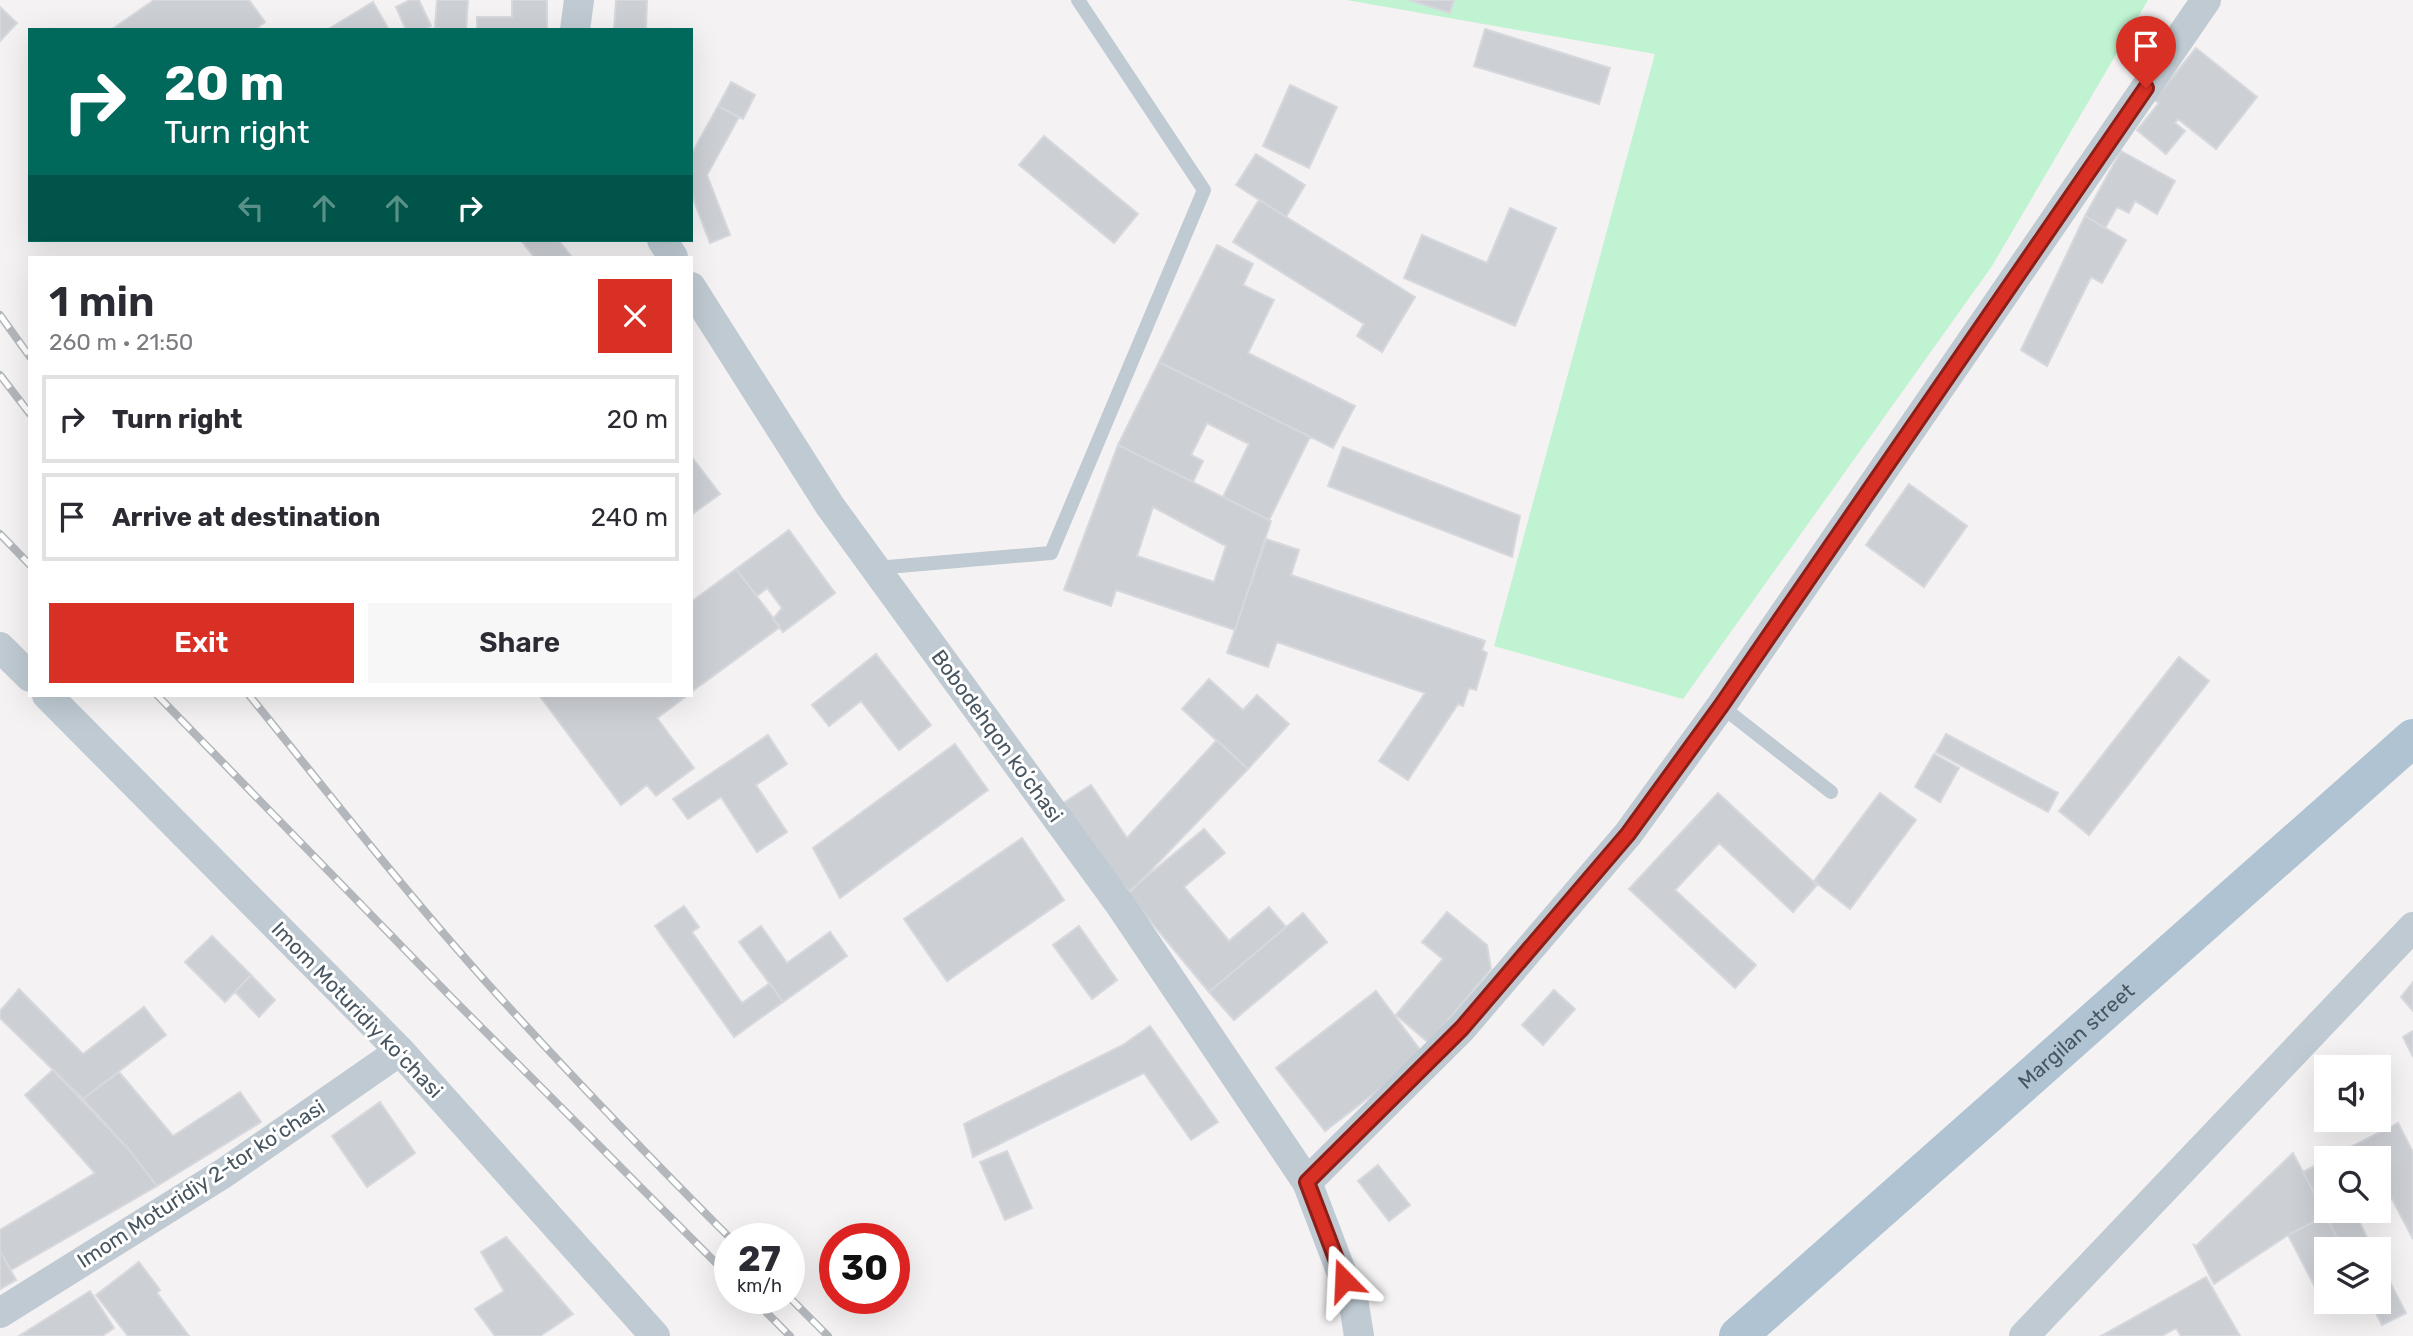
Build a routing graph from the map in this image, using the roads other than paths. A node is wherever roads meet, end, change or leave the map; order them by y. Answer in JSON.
{"nodes":[{"id":1,"x":579,"y":0,"type":"edge"},
{"id":2,"x":1078,"y":0,"type":"edge"},
{"id":3,"x":2206,"y":0,"type":"edge"},
{"id":4,"x":575,"y":28,"type":"edge"},
{"id":5,"x":693,"y":290,"type":"edge"},
{"id":6,"x":875,"y":568,"type":"junction"},
{"id":7,"x":0,"y":647,"type":"edge"},
{"id":8,"x":28,"y":675,"type":"edge"},
{"id":9,"x":49,"y":697,"type":"edge"},
{"id":10,"x":1721,"y":706,"type":"junction"},
{"id":11,"x":2413,"y":738,"type":"edge"},
{"id":12,"x":1831,"y":792,"type":"dead end"},
{"id":13,"x":2413,"y":928,"type":"edge"},
{"id":14,"x":400,"y":1051,"type":"junction"},
{"id":15,"x":1307,"y":1182,"type":"junction"},
{"id":16,"x":0,"y":1313,"type":"edge"},
{"id":17,"x":655,"y":1336,"type":"edge"},
{"id":18,"x":1359,"y":1336,"type":"edge"},
{"id":19,"x":1738,"y":1336,"type":"edge"},
{"id":20,"x":2024,"y":1336,"type":"edge"}],
"edges":[{"from":1,"to":4,"type":"street"},
{"from":2,"to":6,"type":"lane"},
{"from":3,"to":10,"type":"street"},
{"from":5,"to":6,"type":"street","name":"Bobodehqon koʼchasi"},
{"from":6,"to":15,"type":"street","name":"Bobodehqon koʼchasi"},
{"from":7,"to":8,"type":"street"},
{"from":9,"to":14,"type":"street","name":"Imom Moturidiy koʻchasi"},
{"from":10,"to":12,"type":"lane"},
{"from":10,"to":15,"type":"street"},
{"from":11,"to":19,"type":"main road","name":"Margilan street"},
{"from":13,"to":20,"type":"street"},
{"from":14,"to":16,"type":"street","name":"Imom Moturidiy 2-tor koʻchasi"},
{"from":14,"to":17,"type":"street","name":"Imom Moturidiy koʻchasi"},
{"from":15,"to":18,"type":"street","name":"Bobodehqon koʼchasi"}]}
